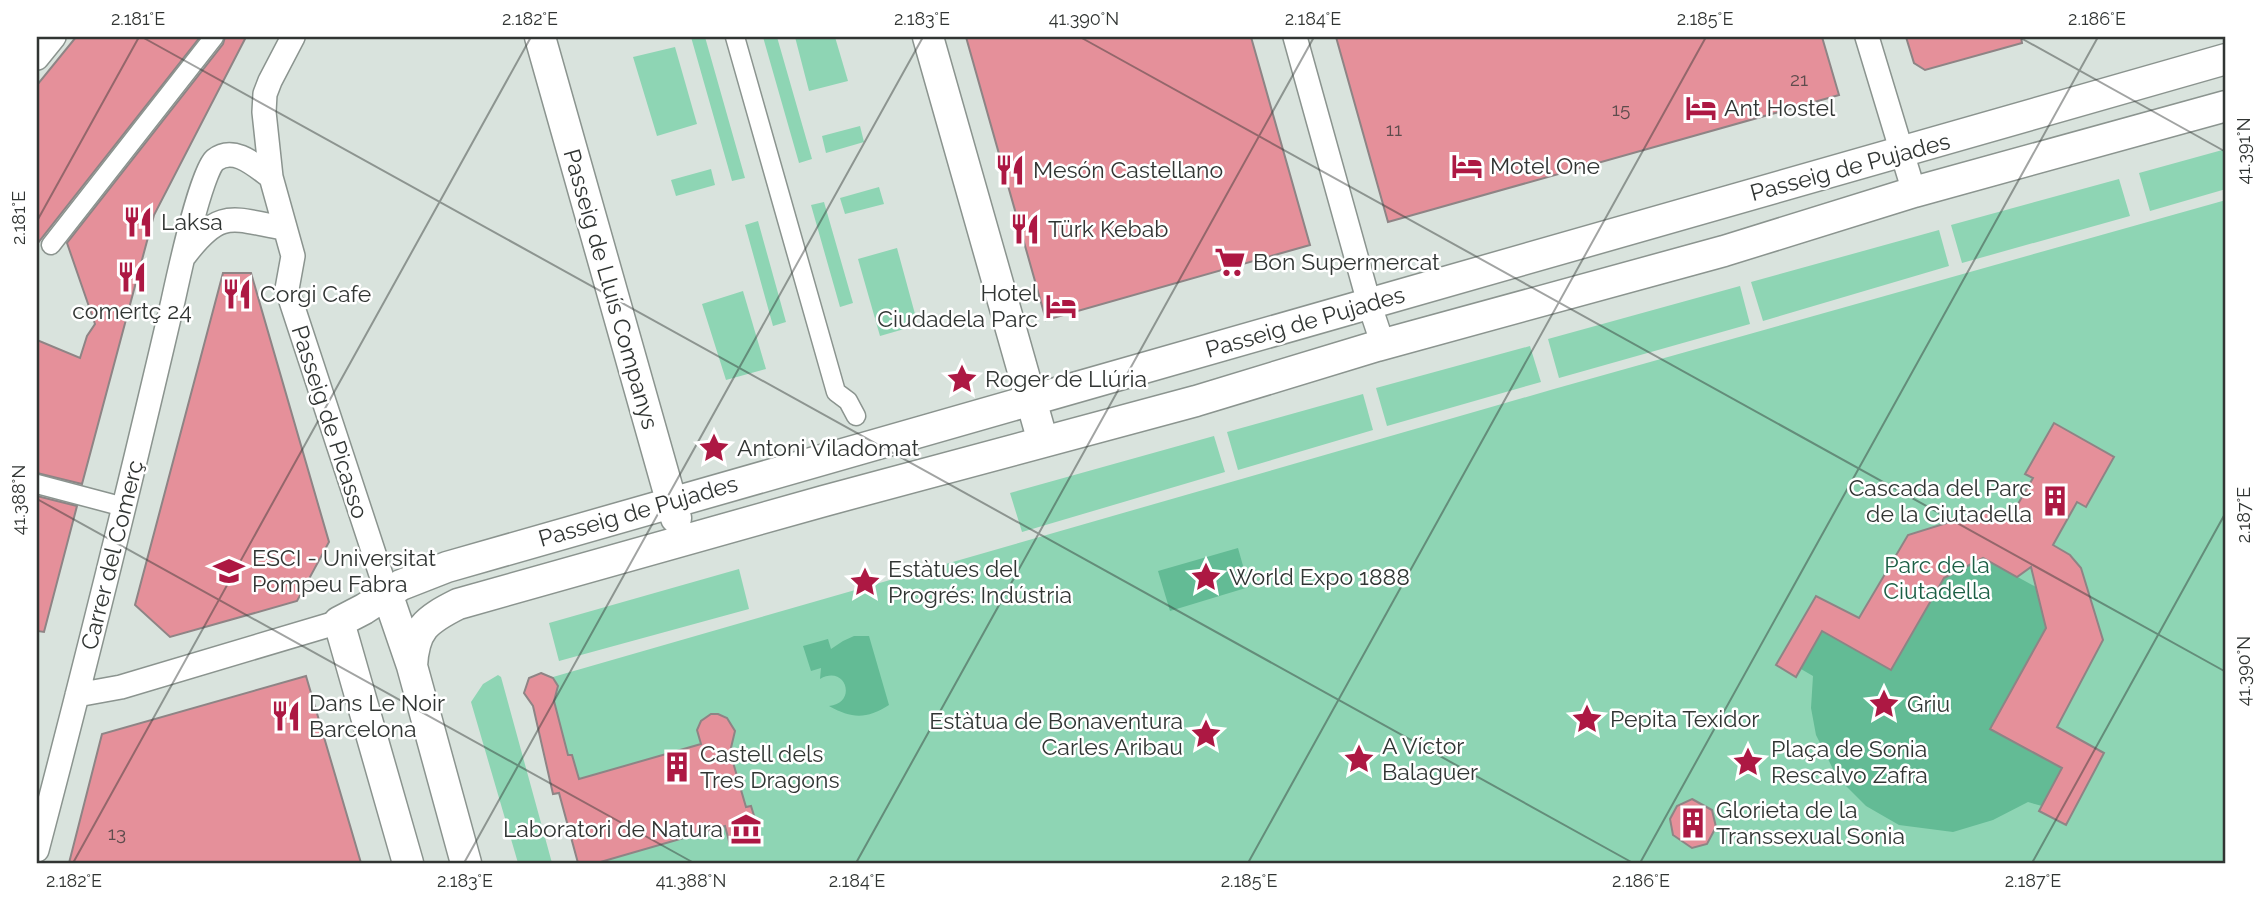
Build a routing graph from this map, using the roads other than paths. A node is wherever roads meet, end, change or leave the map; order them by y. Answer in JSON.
{"nodes":[{"id":1,"x":54,"y":37,"type":"edge"},
{"id":2,"x":214,"y":37,"type":"edge"},
{"id":3,"x":293,"y":37,"type":"edge"},
{"id":4,"x":540,"y":37,"type":"edge"},
{"id":5,"x":735,"y":37,"type":"edge"},
{"id":6,"x":928,"y":37,"type":"edge"},
{"id":7,"x":1295,"y":37,"type":"edge"},
{"id":8,"x":1867,"y":37,"type":"edge"},
{"id":9,"x":37,"y":58,"type":"edge"},
{"id":10,"x":2226,"y":59,"type":"edge"},
{"id":11,"x":2226,"y":106,"type":"edge"},
{"id":12,"x":1902,"y":152,"type":"junction"},
{"id":13,"x":271,"y":177,"type":"junction"},
{"id":14,"x":1914,"y":191,"type":"junction"},
{"id":15,"x":284,"y":228,"type":"junction"},
{"id":16,"x":51,"y":245,"type":"dead end"},
{"id":17,"x":183,"y":258,"type":"junction"},
{"id":18,"x":1369,"y":303,"type":"junction"},
{"id":19,"x":1383,"y":345,"type":"junction"},
{"id":20,"x":1032,"y":400,"type":"junction"},
{"id":21,"x":856,"y":416,"type":"dead end"},
{"id":22,"x":1043,"y":442,"type":"junction"},
{"id":23,"x":37,"y":484,"type":"edge"},
{"id":24,"x":671,"y":501,"type":"junction"},
{"id":25,"x":124,"y":507,"type":"junction"},
{"id":26,"x":683,"y":540,"type":"junction"},
{"id":27,"x":363,"y":608,"type":"junction"},
{"id":28,"x":423,"y":625,"type":"junction"},
{"id":29,"x":412,"y":666,"type":"junction"},
{"id":30,"x":77,"y":695,"type":"junction"},
{"id":31,"x":37,"y":850,"type":"edge"},
{"id":32,"x":408,"y":863,"type":"edge"},
{"id":33,"x":466,"y":863,"type":"edge"}],
"edges":[{"from":1,"to":9,"type":"street"},
{"from":2,"to":16,"type":"street"},
{"from":3,"to":13,"type":"street"},
{"from":4,"to":24,"type":"street","name":"Passeig de Lluís Companys"},
{"from":5,"to":21,"type":"street"},
{"from":6,"to":20,"type":"street"},
{"from":7,"to":18,"type":"street"},
{"from":8,"to":12,"type":"street"},
{"from":10,"to":12,"type":"street","name":"Passeig de Pujades"},
{"from":11,"to":14,"type":"street","name":"Passeig de Pujades"},
{"from":12,"to":14,"type":"street"},
{"from":12,"to":18,"type":"street","name":"Passeig de Pujades"},
{"from":13,"to":15,"type":"street","name":"Passeig de Picasso"},
{"from":13,"to":17,"type":"street","name":"Carrer del Comerç"},
{"from":14,"to":19,"type":"street","name":"Passeig de Pujades"},
{"from":15,"to":17,"type":"street","name":"Carrer del Comerç"},
{"from":15,"to":27,"type":"street","name":"Passeig de Picasso"},
{"from":17,"to":25,"type":"street","name":"Carrer del Comerç"},
{"from":18,"to":19,"type":"street"},
{"from":18,"to":20,"type":"street","name":"Passeig de Pujades"},
{"from":19,"to":22,"type":"street","name":"Passeig de Pujades"},
{"from":20,"to":22,"type":"street"},
{"from":20,"to":24,"type":"street","name":"Passeig de Pujades"},
{"from":22,"to":26,"type":"street","name":"Passeig de Pujades"},
{"from":23,"to":25,"type":"street"},
{"from":24,"to":26,"type":"street","name":"Passeig de Lluís Companys"},
{"from":24,"to":27,"type":"street","name":"Passeig de Pujades"},
{"from":25,"to":30,"type":"street","name":"Carrer del Comerç"},
{"from":26,"to":28,"type":"street","name":"Passeig de Pujades"},
{"from":27,"to":28,"type":"street"},
{"from":27,"to":29,"type":"street","name":"Passeig de Picasso"},
{"from":27,"to":30,"type":"street","name":"Passeig de Pujades"},
{"from":27,"to":32,"type":"street"},
{"from":28,"to":29,"type":"street","name":"Passeig de Picasso"},
{"from":29,"to":33,"type":"street","name":"Passeig de Picasso"},
{"from":30,"to":31,"type":"street","name":"Carrer del Comerç"}]}
